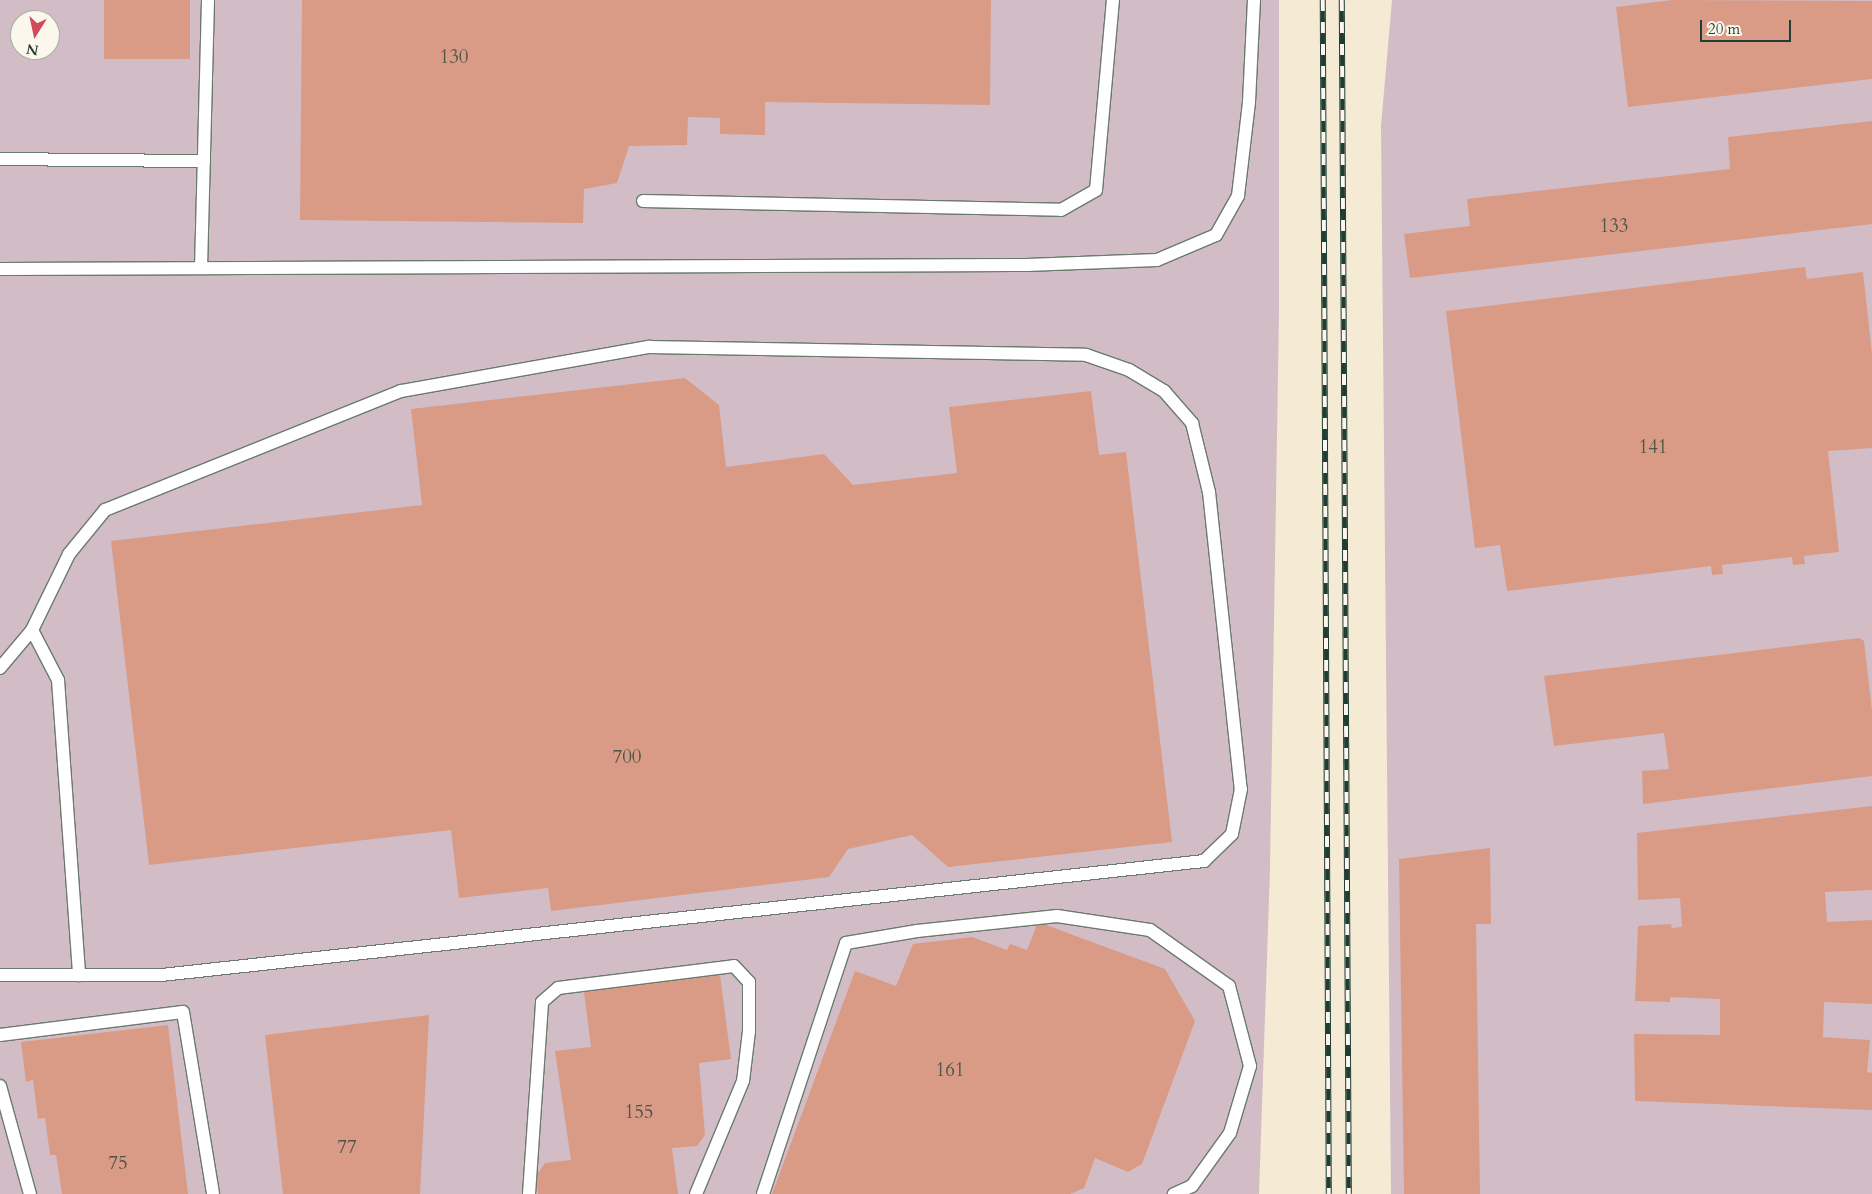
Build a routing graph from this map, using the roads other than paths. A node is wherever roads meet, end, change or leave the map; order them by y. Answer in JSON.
{"nodes":[{"id":1,"x":208,"y":0,"type":"edge"},
{"id":2,"x":1113,"y":0,"type":"edge"},
{"id":3,"x":1254,"y":0,"type":"edge"},
{"id":4,"x":0,"y":159,"type":"edge"},
{"id":5,"x":204,"y":161,"type":"junction"},
{"id":6,"x":643,"y":202,"type":"dead end"},
{"id":7,"x":201,"y":268,"type":"junction"},
{"id":8,"x":0,"y":269,"type":"edge"},
{"id":9,"x":32,"y":630,"type":"junction"},
{"id":10,"x":0,"y":668,"type":"edge"},
{"id":11,"x":0,"y":975,"type":"edge"},
{"id":12,"x":79,"y":975,"type":"junction"},
{"id":13,"x":0,"y":1035,"type":"edge"},
{"id":14,"x":0,"y":1086,"type":"edge"},
{"id":15,"x":30,"y":1194,"type":"edge"},
{"id":16,"x":214,"y":1194,"type":"edge"},
{"id":17,"x":529,"y":1194,"type":"edge"},
{"id":18,"x":696,"y":1194,"type":"edge"},
{"id":19,"x":763,"y":1194,"type":"edge"},
{"id":20,"x":1174,"y":1194,"type":"edge"}],
"edges":[{"from":1,"to":5,"type":"lane"},
{"from":2,"to":6,"type":"lane"},
{"from":3,"to":7,"type":"lane"},
{"from":4,"to":5,"type":"lane"},
{"from":5,"to":7,"type":"lane"},
{"from":7,"to":8,"type":"lane"},
{"from":9,"to":10,"type":"lane"},
{"from":9,"to":12,"type":"lane"},
{"from":9,"to":12,"type":"lane"},
{"from":11,"to":12,"type":"lane"},
{"from":13,"to":16,"type":"lane"},
{"from":14,"to":15,"type":"lane"},
{"from":17,"to":18,"type":"lane"},
{"from":19,"to":20,"type":"lane"}]}
